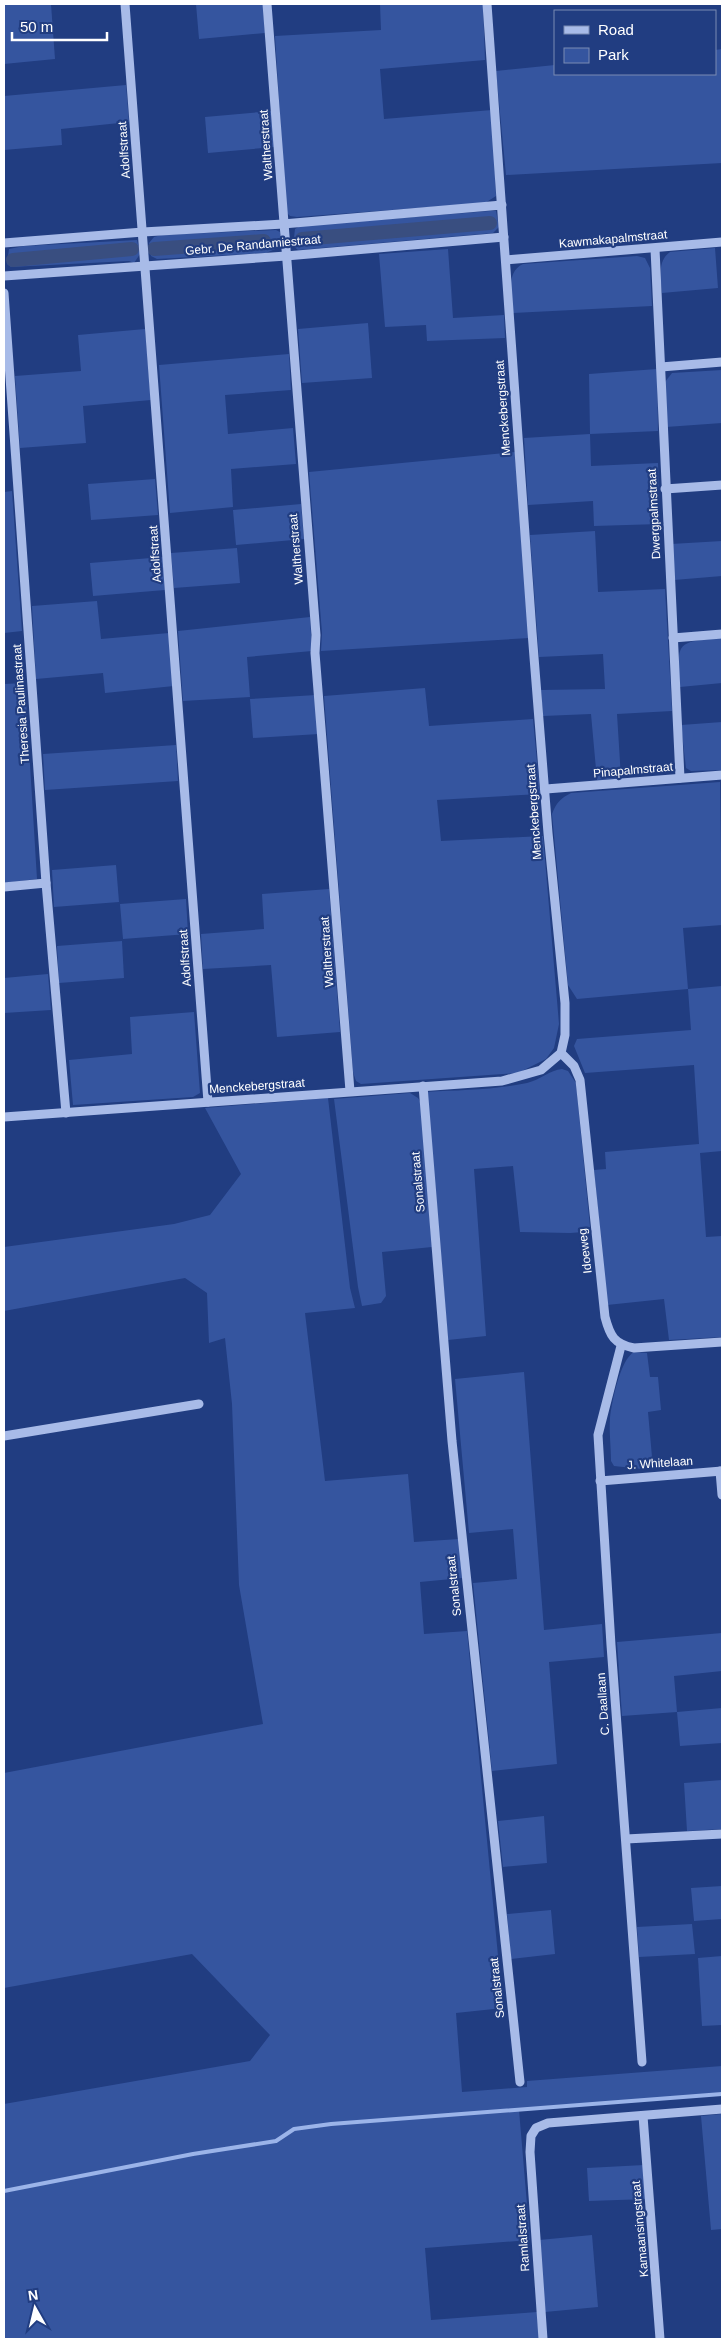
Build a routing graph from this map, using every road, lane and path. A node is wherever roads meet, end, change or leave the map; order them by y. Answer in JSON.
{"nodes":[{"id":1,"x":125,"y":4,"type":"edge"},
{"id":2,"x":268,"y":4,"type":"edge"},
{"id":3,"x":487,"y":4,"type":"edge"},
{"id":4,"x":502,"y":205,"type":"junction"},
{"id":5,"x":283,"y":224,"type":"junction"},
{"id":6,"x":143,"y":232,"type":"junction"},
{"id":7,"x":504,"y":236,"type":"junction"},
{"id":8,"x":722,"y":242,"type":"edge"},
{"id":9,"x":4,"y":243,"type":"edge"},
{"id":10,"x":655,"y":249,"type":"junction"},
{"id":11,"x":286,"y":256,"type":"junction"},
{"id":12,"x":506,"y":260,"type":"junction"},
{"id":13,"x":146,"y":266,"type":"junction"},
{"id":14,"x":4,"y":276,"type":"edge"},
{"id":15,"x":4,"y":293,"type":"edge"},
{"id":16,"x":722,"y":362,"type":"edge"},
{"id":17,"x":660,"y":367,"type":"junction"},
{"id":18,"x":722,"y":485,"type":"edge"},
{"id":19,"x":665,"y":489,"type":"junction"},
{"id":20,"x":722,"y":634,"type":"edge"},
{"id":21,"x":674,"y":638,"type":"junction"},
{"id":22,"x":722,"y":775,"type":"edge"},
{"id":23,"x":680,"y":778,"type":"junction"},
{"id":24,"x":546,"y":789,"type":"junction"},
{"id":25,"x":46,"y":883,"type":"junction"},
{"id":26,"x":4,"y":886,"type":"edge"},
{"id":27,"x":561,"y":1053,"type":"junction"},
{"id":28,"x":423,"y":1086,"type":"junction"},
{"id":29,"x":350,"y":1091,"type":"junction"},
{"id":30,"x":208,"y":1102,"type":"junction"},
{"id":31,"x":66,"y":1113,"type":"junction"},
{"id":32,"x":4,"y":1117,"type":"edge"},
{"id":33,"x":722,"y":1342,"type":"edge"},
{"id":34,"x":622,"y":1346,"type":"junction"},
{"id":35,"x":199,"y":1404,"type":"dead end"},
{"id":36,"x":4,"y":1436,"type":"edge"},
{"id":37,"x":721,"y":1471,"type":"edge"},
{"id":38,"x":600,"y":1480,"type":"junction"},
{"id":39,"x":722,"y":1495,"type":"edge"},
{"id":40,"x":722,"y":1834,"type":"edge"},
{"id":41,"x":626,"y":1839,"type":"junction"},
{"id":42,"x":642,"y":2062,"type":"dead end"},
{"id":43,"x":520,"y":2082,"type":"dead end"},
{"id":44,"x":722,"y":2109,"type":"edge"},
{"id":45,"x":643,"y":2116,"type":"junction"},
{"id":46,"x":543,"y":2339,"type":"edge"},
{"id":47,"x":660,"y":2339,"type":"edge"}],
"edges":[{"from":1,"to":6,"type":"street","name":"Adolfstraat"},
{"from":2,"to":5,"type":"street","name":"Waltherstraat"},
{"from":3,"to":4,"type":"street","name":"Menckebergstraat"},
{"from":4,"to":5,"type":"street","name":"Gebr. De Randamiestraat"},
{"from":4,"to":7,"type":"street","name":"Menckebergstraat"},
{"from":5,"to":6,"type":"street","name":"Gebr. De Randamiestraat"},
{"from":5,"to":11,"type":"street","name":"Waltherstraat"},
{"from":6,"to":9,"type":"street","name":"Gebr. De Randamiestraat"},
{"from":6,"to":13,"type":"street","name":"Adolfstraat"},
{"from":7,"to":11,"type":"street","name":"Gebr. De Randamiestraat"},
{"from":7,"to":12,"type":"street","name":"Menckebergstraat"},
{"from":8,"to":10,"type":"street","name":"Kawmakapalmstraat"},
{"from":10,"to":12,"type":"street","name":"Kawmakapalmstraat"},
{"from":10,"to":17,"type":"street","name":"Dwergpalmstraat"},
{"from":11,"to":13,"type":"street","name":"Gebr. De Randamiestraat"},
{"from":11,"to":29,"type":"street","name":"Waltherstraat"},
{"from":12,"to":24,"type":"street","name":"Menckebergstraat"},
{"from":13,"to":14,"type":"street","name":"Gebr. De Randamiestraat"},
{"from":13,"to":30,"type":"street","name":"Adolfstraat"},
{"from":15,"to":25,"type":"street","name":"Theresia Paulinastraat"},
{"from":16,"to":17,"type":"street"},
{"from":17,"to":19,"type":"street","name":"Dwergpalmstraat"},
{"from":18,"to":19,"type":"street"},
{"from":19,"to":21,"type":"street","name":"Dwergpalmstraat"},
{"from":20,"to":21,"type":"street"},
{"from":21,"to":23,"type":"street","name":"Dwergpalmstraat"},
{"from":22,"to":23,"type":"street","name":"Pinapalmstraat"},
{"from":23,"to":24,"type":"street","name":"Pinapalmstraat"},
{"from":24,"to":27,"type":"street","name":"Menckebergstraat"},
{"from":25,"to":26,"type":"street"},
{"from":25,"to":31,"type":"street","name":"Theresia Paulinastraat"},
{"from":27,"to":28,"type":"street","name":"Menckebergstraat"},
{"from":27,"to":34,"type":"street","name":"Idoeweg"},
{"from":28,"to":29,"type":"street","name":"Menckebergstraat"},
{"from":28,"to":43,"type":"street","name":"Sonalstraat"},
{"from":29,"to":30,"type":"street","name":"Menckebergstraat"},
{"from":30,"to":31,"type":"street","name":"Menckebergstraat"},
{"from":31,"to":32,"type":"street","name":"Menckebergstraat"},
{"from":33,"to":34,"type":"street"},
{"from":34,"to":38,"type":"street","name":"C. Daallaan"},
{"from":35,"to":36,"type":"street"},
{"from":37,"to":38,"type":"street","name":"J. Whitelaan"},
{"from":37,"to":39,"type":"street"},
{"from":38,"to":41,"type":"street","name":"C. Daallaan"},
{"from":40,"to":41,"type":"street"},
{"from":41,"to":42,"type":"street","name":"C. Daallaan"},
{"from":44,"to":45,"type":"street"},
{"from":45,"to":46,"type":"street","name":"Ramlalstraat"},
{"from":45,"to":47,"type":"street","name":"Kamaansingstraat"}]}
